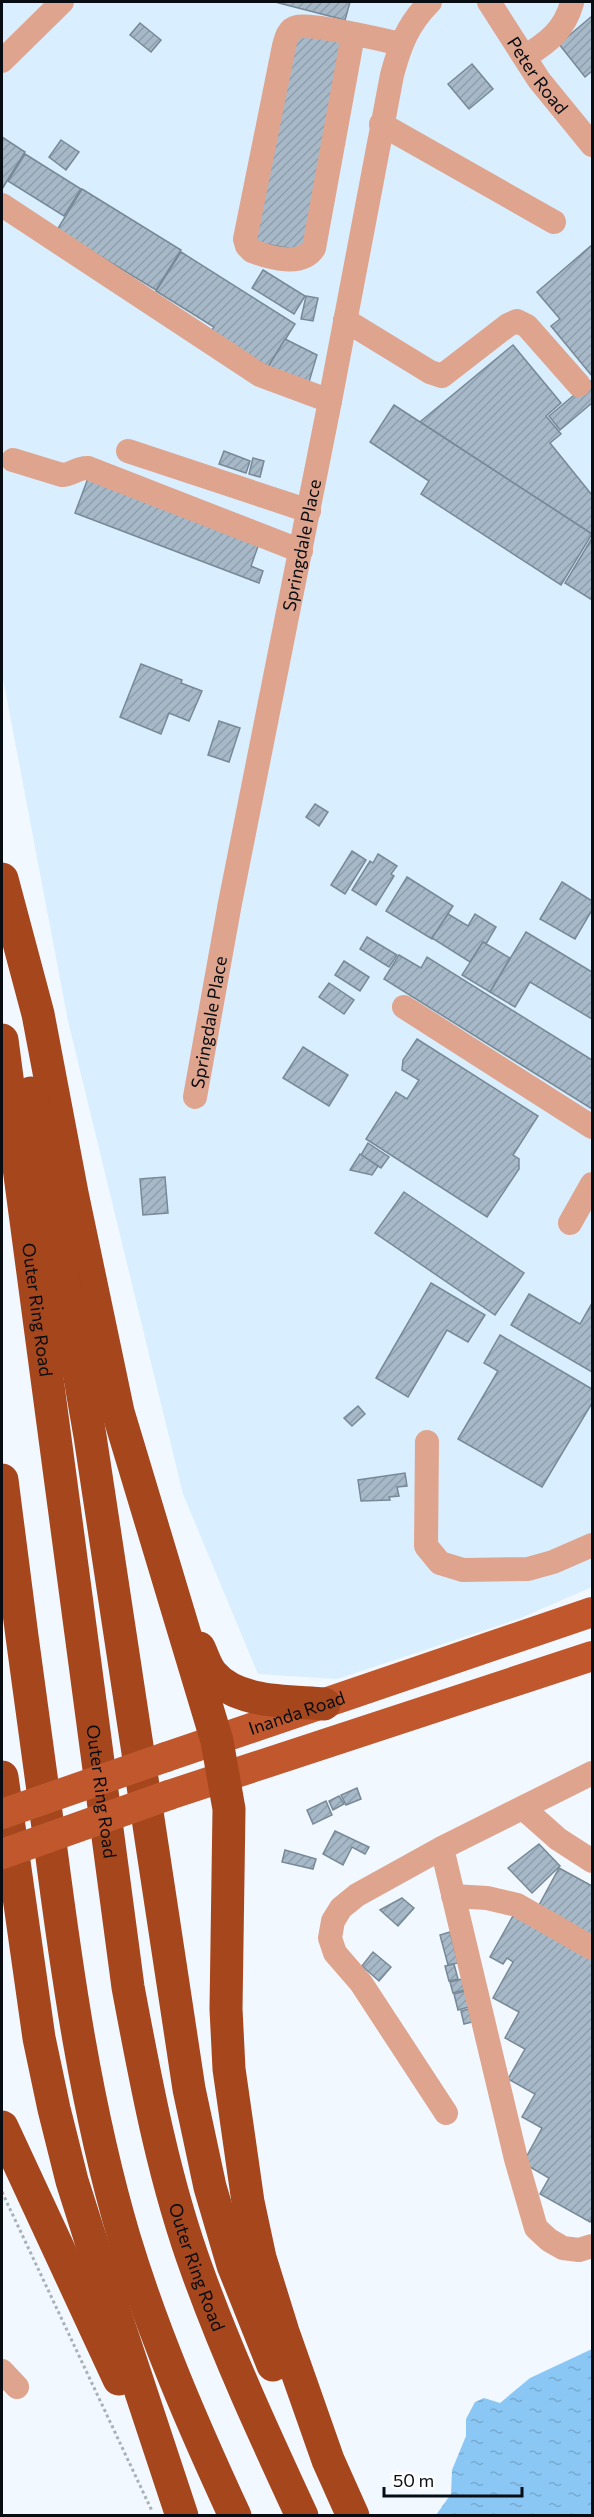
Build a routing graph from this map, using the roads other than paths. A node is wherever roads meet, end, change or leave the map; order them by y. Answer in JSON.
{"nodes":[{"id":1,"x":62,"y":2,"type":"edge"},
{"id":2,"x":430,"y":2,"type":"edge"},
{"id":3,"x":489,"y":2,"type":"edge"},
{"id":4,"x":572,"y":3,"type":"dead end"},
{"id":5,"x":353,"y":34,"type":"junction"},
{"id":6,"x":401,"y":44,"type":"junction"},
{"id":7,"x":525,"y":57,"type":"junction"},
{"id":8,"x":2,"y":61,"type":"edge"},
{"id":9,"x":381,"y":124,"type":"junction"},
{"id":10,"x":592,"y":145,"type":"edge"},
{"id":11,"x":2,"y":205,"type":"edge"},
{"id":12,"x":554,"y":222,"type":"dead end"},
{"id":13,"x":345,"y":320,"type":"junction"},
{"id":14,"x":579,"y":385,"type":"dead end"},
{"id":15,"x":330,"y":401,"type":"junction"},
{"id":16,"x":128,"y":451,"type":"dead end"},
{"id":17,"x":13,"y":460,"type":"dead end"},
{"id":18,"x":309,"y":512,"type":"junction"},
{"id":19,"x":301,"y":551,"type":"junction"},
{"id":20,"x":2,"y":880,"type":"edge"},
{"id":21,"x":404,"y":1007,"type":"dead end"},
{"id":22,"x":2,"y":1040,"type":"edge"},
{"id":23,"x":195,"y":1097,"type":"dead end"},
{"id":24,"x":592,"y":1126,"type":"edge"},
{"id":25,"x":592,"y":1184,"type":"edge"},
{"id":26,"x":570,"y":1223,"type":"dead end"},
{"id":27,"x":427,"y":1442,"type":"dead end"},
{"id":28,"x":2,"y":1480,"type":"edge"},
{"id":29,"x":592,"y":1545,"type":"edge"},
{"id":30,"x":174,"y":1602,"type":"junction"},
{"id":31,"x":592,"y":1612,"type":"edge"},
{"id":32,"x":592,"y":1656,"type":"edge"},
{"id":33,"x":324,"y":1704,"type":"junction"},
{"id":34,"x":217,"y":1741,"type":"junction"},
{"id":35,"x":592,"y":1773,"type":"edge"},
{"id":36,"x":2,"y":1778,"type":"edge"},
{"id":37,"x":225,"y":1778,"type":"junction"},
{"id":38,"x":523,"y":1808,"type":"junction"},
{"id":39,"x":2,"y":1814,"type":"edge"},
{"id":40,"x":442,"y":1848,"type":"junction"},
{"id":41,"x":2,"y":1854,"type":"edge"},
{"id":42,"x":592,"y":1862,"type":"edge"},
{"id":43,"x":453,"y":1896,"type":"junction"},
{"id":44,"x":592,"y":1948,"type":"edge"},
{"id":45,"x":447,"y":2113,"type":"dead end"},
{"id":46,"x":4,"y":2136,"type":"edge"},
{"id":47,"x":592,"y":2246,"type":"edge"},
{"id":48,"x":288,"y":2375,"type":"junction"},
{"id":49,"x":142,"y":2441,"type":"junction"},
{"id":50,"x":181,"y":2516,"type":"edge"},
{"id":51,"x":235,"y":2516,"type":"edge"},
{"id":52,"x":302,"y":2516,"type":"edge"},
{"id":53,"x":353,"y":2516,"type":"edge"}],
"edges":[{"from":1,"to":8,"type":"street"},
{"from":2,"to":6,"type":"street","name":"Springdale Place"},
{"from":3,"to":7,"type":"street","name":"Peter Road"},
{"from":4,"to":7,"type":"street"},
{"from":5,"to":5,"type":"street"},
{"from":5,"to":6,"type":"street"},
{"from":6,"to":9,"type":"street","name":"Springdale Place"},
{"from":7,"to":10,"type":"street","name":"Peter Road"},
{"from":9,"to":12,"type":"street"},
{"from":9,"to":13,"type":"street","name":"Springdale Place"},
{"from":11,"to":15,"type":"street"},
{"from":13,"to":14,"type":"street"},
{"from":13,"to":15,"type":"street","name":"Springdale Place"},
{"from":15,"to":18,"type":"street","name":"Springdale Place"},
{"from":16,"to":18,"type":"street"},
{"from":17,"to":19,"type":"street"},
{"from":18,"to":19,"type":"street","name":"Springdale Place"},
{"from":19,"to":23,"type":"street","name":"Springdale Place"},
{"from":20,"to":30,"type":"highway"},
{"from":20,"to":48,"type":"highway"},
{"from":21,"to":24,"type":"street"},
{"from":22,"to":52,"type":"highway","name":"Outer Ring Road"},
{"from":25,"to":26,"type":"street"},
{"from":27,"to":29,"type":"street"},
{"from":28,"to":51,"type":"highway"},
{"from":30,"to":33,"type":"highway"},
{"from":30,"to":34,"type":"highway"},
{"from":31,"to":33,"type":"main road","name":"Inanda Road"},
{"from":32,"to":37,"type":"main road","name":"Inanda Road"},
{"from":33,"to":34,"type":"main road","name":"Inanda Road"},
{"from":34,"to":37,"type":"highway"},
{"from":34,"to":39,"type":"main road","name":"Inanda Road","bridge":true},
{"from":35,"to":38,"type":"street"},
{"from":36,"to":49,"type":"highway"},
{"from":37,"to":41,"type":"main road","name":"Inanda Road","bridge":true},
{"from":37,"to":48,"type":"highway"},
{"from":38,"to":40,"type":"street"},
{"from":38,"to":42,"type":"street"},
{"from":40,"to":43,"type":"street"},
{"from":40,"to":45,"type":"street"},
{"from":43,"to":44,"type":"street"},
{"from":43,"to":47,"type":"street"},
{"from":46,"to":49,"type":"highway"},
{"from":48,"to":53,"type":"highway"},
{"from":49,"to":50,"type":"highway"}]}
